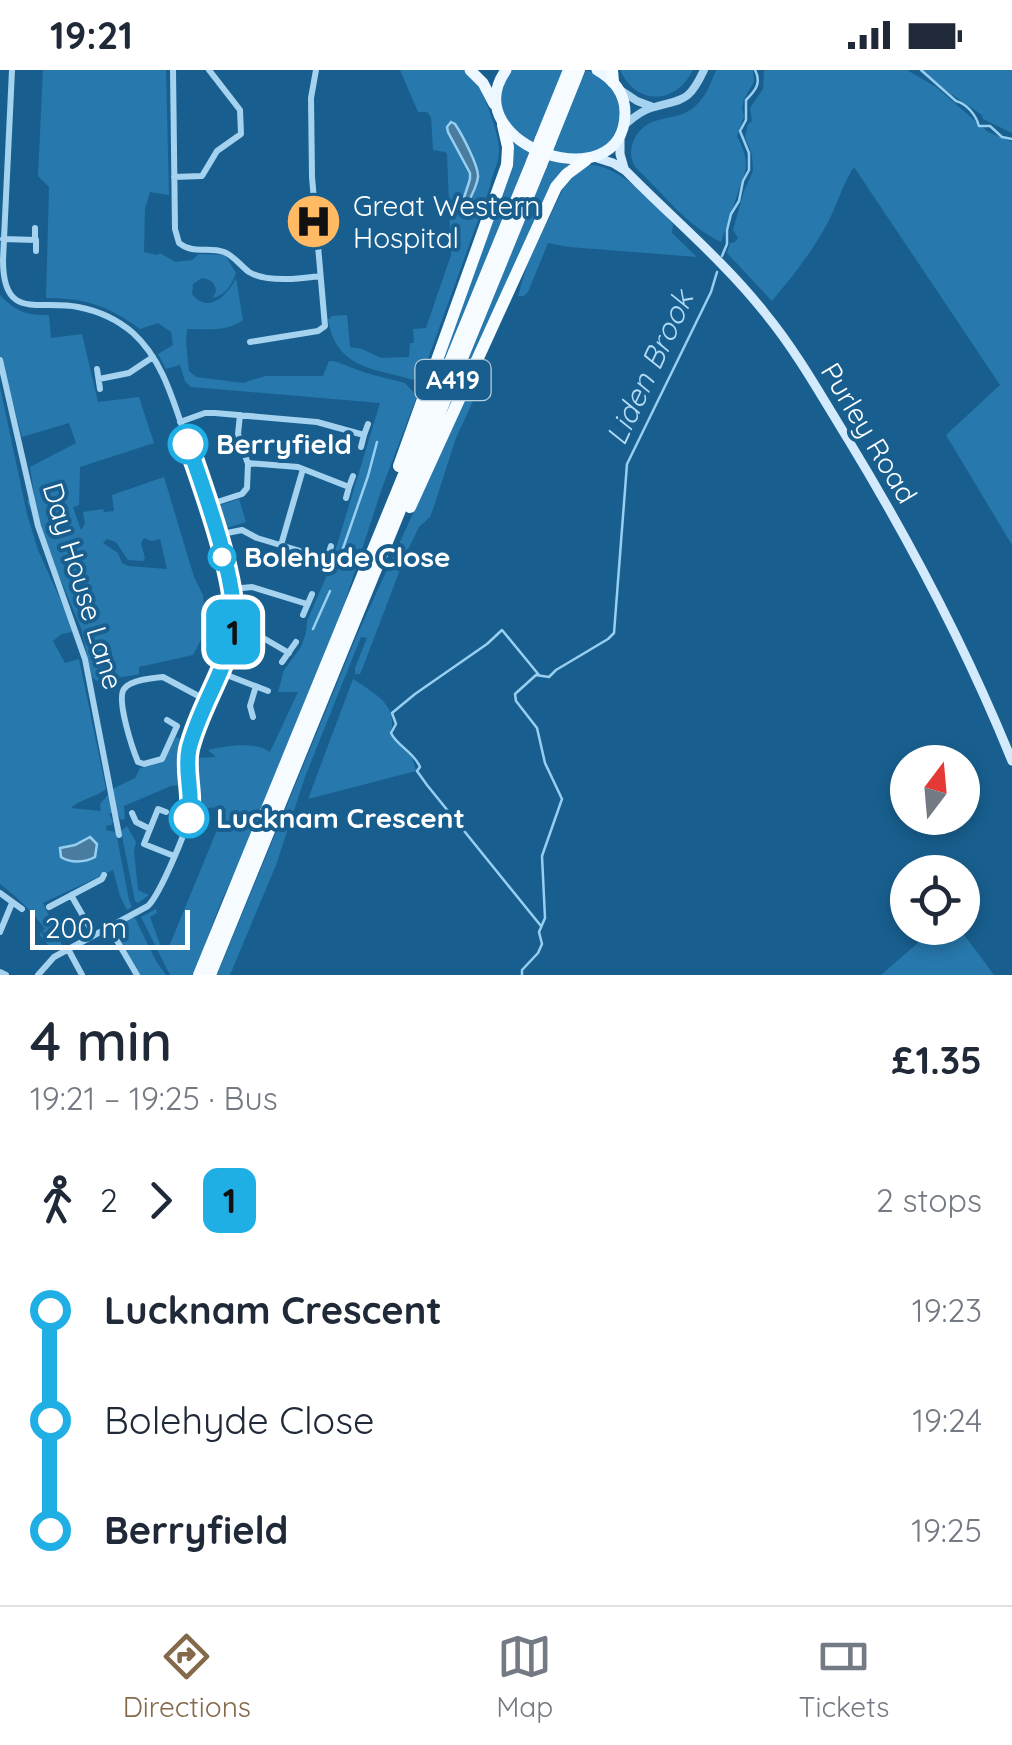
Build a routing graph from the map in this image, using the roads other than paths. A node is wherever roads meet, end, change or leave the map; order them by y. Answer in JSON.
{"nodes":[{"id":1,"x":12,"y":70,"type":"edge"},
{"id":2,"x":172,"y":70,"type":"edge"},
{"id":3,"x":209,"y":70,"type":"edge"},
{"id":4,"x":316,"y":70,"type":"edge"},
{"id":5,"x":470,"y":70,"type":"edge"},
{"id":6,"x":506,"y":70,"type":"edge"},
{"id":7,"x":596,"y":70,"type":"edge"},
{"id":8,"x":704,"y":70,"type":"edge"},
{"id":9,"x":576,"y":71,"type":"edge"},
{"id":10,"x":614,"y":80,"type":"edge"},
{"id":11,"x":653,"y":107,"type":"junction"},
{"id":12,"x":496,"y":108,"type":"junction"},
{"id":13,"x":503,"y":125,"type":"junction"},
{"id":14,"x":622,"y":129,"type":"junction"},
{"id":15,"x":590,"y":158,"type":"junction"},
{"id":16,"x":536,"y":164,"type":"junction"},
{"id":17,"x":626,"y":171,"type":"junction"},
{"id":18,"x":3,"y":172,"type":"edge"},
{"id":19,"x":174,"y":177,"type":"junction"},
{"id":20,"x":2,"y":211,"type":"edge"},
{"id":21,"x":35,"y":228,"type":"dead end"},
{"id":22,"x":4,"y":239,"type":"junction"},
{"id":23,"x":34,"y":240,"type":"junction"},
{"id":24,"x":36,"y":251,"type":"dead end"},
{"id":25,"x":1,"y":260,"type":"edge"},
{"id":26,"x":320,"y":276,"type":"junction"},
{"id":27,"x":250,"y":342,"type":"dead end"},
{"id":28,"x":152,"y":357,"type":"junction"},
{"id":29,"x":0,"y":360,"type":"edge"},
{"id":30,"x":97,"y":369,"type":"dead end"},
{"id":31,"x":99,"y":379,"type":"junction"},
{"id":32,"x":100,"y":389,"type":"dead end"},
{"id":33,"x":240,"y":414,"type":"junction"},
{"id":34,"x":180,"y":422,"type":"junction"},
{"id":35,"x":368,"y":424,"type":"dead end"},
{"id":36,"x":364,"y":435,"type":"junction"},
{"id":37,"x":361,"y":447,"type":"dead end"},
{"id":38,"x":248,"y":463,"type":"junction"},
{"id":39,"x":303,"y":469,"type":"junction"},
{"id":40,"x":353,"y":476,"type":"dead end"},
{"id":41,"x":349,"y":488,"type":"junction"},
{"id":42,"x":346,"y":498,"type":"dead end"},
{"id":43,"x":208,"y":505,"type":"junction"},
{"id":44,"x":216,"y":535,"type":"junction"},
{"id":45,"x":281,"y":545,"type":"junction"},
{"id":46,"x":331,"y":546,"type":"dead end"},
{"id":47,"x":326,"y":558,"type":"junction"},
{"id":48,"x":323,"y":569,"type":"dead end"},
{"id":49,"x":362,"y":578,"type":"junction"},
{"id":50,"x":232,"y":590,"type":"junction"},
{"id":51,"x":312,"y":594,"type":"dead end"},
{"id":52,"x":367,"y":595,"type":"junction"},
{"id":53,"x":307,"y":604,"type":"junction"},
{"id":54,"x":302,"y":616,"type":"dead end"},
{"id":55,"x":234,"y":630,"type":"junction"},
{"id":56,"x":296,"y":642,"type":"dead end"},
{"id":57,"x":289,"y":653,"type":"junction"},
{"id":58,"x":282,"y":662,"type":"dead end"},
{"id":59,"x":219,"y":672,"type":"junction"},
{"id":60,"x":256,"y":686,"type":"junction"},
{"id":61,"x":268,"y":691,"type":"dead end"},
{"id":62,"x":206,"y":700,"type":"junction"},
{"id":63,"x":253,"y":717,"type":"dead end"},
{"id":64,"x":167,"y":720,"type":"dead end"},
{"id":65,"x":1012,"y":761,"type":"edge"},
{"id":66,"x":166,"y":812,"type":"dead end"},
{"id":67,"x":132,"y":813,"type":"dead end"},
{"id":68,"x":118,"y":826,"type":"junction"},
{"id":69,"x":106,"y":828,"type":"dead end"},
{"id":70,"x":150,"y":829,"type":"junction"},
{"id":71,"x":119,"y":836,"type":"dead end"},
{"id":72,"x":174,"y":856,"type":"junction"},
{"id":73,"x":104,"y":874,"type":"dead end"},
{"id":74,"x":0,"y":893,"type":"edge"},
{"id":75,"x":71,"y":894,"type":"junction"},
{"id":76,"x":12,"y":903,"type":"junction"},
{"id":77,"x":49,"y":907,"type":"dead end"},
{"id":78,"x":22,"y":909,"type":"dead end"},
{"id":79,"x":109,"y":927,"type":"junction"},
{"id":80,"x":0,"y":932,"type":"edge"},
{"id":81,"x":94,"y":935,"type":"junction"},
{"id":82,"x":68,"y":950,"type":"junction"},
{"id":83,"x":38,"y":975,"type":"edge"},
{"id":84,"x":82,"y":975,"type":"edge"},
{"id":85,"x":137,"y":975,"type":"edge"},
{"id":86,"x":199,"y":975,"type":"edge"},
{"id":87,"x":210,"y":975,"type":"edge"}],
"edges":[{"from":1,"to":18,"type":"street"},
{"from":2,"to":19,"type":"street"},
{"from":3,"to":19,"type":"street"},
{"from":4,"to":26,"type":"street"},
{"from":5,"to":12,"type":"main road"},
{"from":6,"to":12,"type":"main road"},
{"from":7,"to":10,"type":"main road"},
{"from":8,"to":11,"type":"street"},
{"from":9,"to":16,"type":"highway","number":"A419","bridge":true},
{"from":10,"to":11,"type":"street"},
{"from":10,"to":14,"type":"main road"},
{"from":11,"to":14,"type":"street"},
{"from":12,"to":13,"type":"main road"},
{"from":13,"to":15,"type":"main road"},
{"from":13,"to":49,"type":"highway","number":"A419"},
{"from":14,"to":15,"type":"main road"},
{"from":14,"to":17,"type":"main road"},
{"from":15,"to":17,"type":"main road","name":"Purley Road"},
{"from":15,"to":52,"type":"highway","number":"A419"},
{"from":16,"to":49,"type":"highway","number":"A419"},
{"from":16,"to":52,"type":"highway","number":"A419"},
{"from":17,"to":65,"type":"main road","name":"Purley Road"},
{"from":18,"to":20,"type":"street"},
{"from":19,"to":26,"type":"street"},
{"from":20,"to":22,"type":"street"},
{"from":21,"to":23,"type":"street"},
{"from":22,"to":23,"type":"street"},
{"from":22,"to":25,"type":"street"},
{"from":23,"to":24,"type":"street"},
{"from":25,"to":28,"type":"street"},
{"from":26,"to":27,"type":"street"},
{"from":28,"to":31,"type":"street"},
{"from":28,"to":34,"type":"street"},
{"from":29,"to":68,"type":"street","name":"Day House Lane"},
{"from":30,"to":31,"type":"street"},
{"from":31,"to":32,"type":"street"},
{"from":33,"to":34,"type":"street"},
{"from":33,"to":36,"type":"street"},
{"from":33,"to":38,"type":"street"},
{"from":34,"to":43,"type":"street"},
{"from":35,"to":36,"type":"street"},
{"from":36,"to":37,"type":"street"},
{"from":38,"to":39,"type":"street"},
{"from":38,"to":43,"type":"street"},
{"from":39,"to":41,"type":"street"},
{"from":39,"to":45,"type":"street"},
{"from":40,"to":41,"type":"street"},
{"from":41,"to":42,"type":"street"},
{"from":43,"to":44,"type":"street"},
{"from":44,"to":45,"type":"street"},
{"from":44,"to":50,"type":"street"},
{"from":45,"to":47,"type":"street"},
{"from":46,"to":47,"type":"street"},
{"from":47,"to":48,"type":"street"},
{"from":49,"to":86,"type":"highway","number":"A419"},
{"from":50,"to":53,"type":"street"},
{"from":50,"to":55,"type":"street"},
{"from":51,"to":53,"type":"street"},
{"from":52,"to":87,"type":"highway","number":"A419"},
{"from":53,"to":54,"type":"street"},
{"from":55,"to":57,"type":"street"},
{"from":55,"to":59,"type":"street"},
{"from":56,"to":57,"type":"street"},
{"from":57,"to":58,"type":"street"},
{"from":59,"to":60,"type":"street"},
{"from":59,"to":62,"type":"street"},
{"from":60,"to":61,"type":"street"},
{"from":60,"to":63,"type":"street"},
{"from":62,"to":64,"type":"street"},
{"from":62,"to":72,"type":"street"},
{"from":66,"to":70,"type":"street"},
{"from":67,"to":70,"type":"street"},
{"from":68,"to":69,"type":"street"},
{"from":68,"to":71,"type":"street","name":"Day House Lane"},
{"from":70,"to":72,"type":"street"},
{"from":72,"to":79,"type":"street"},
{"from":73,"to":75,"type":"street"},
{"from":74,"to":76,"type":"street"},
{"from":75,"to":77,"type":"street"},
{"from":75,"to":81,"type":"street"},
{"from":76,"to":78,"type":"street"},
{"from":76,"to":80,"type":"street"},
{"from":79,"to":81,"type":"street"},
{"from":79,"to":85,"type":"street"},
{"from":81,"to":82,"type":"street"},
{"from":82,"to":83,"type":"street"},
{"from":82,"to":84,"type":"street"}]}
